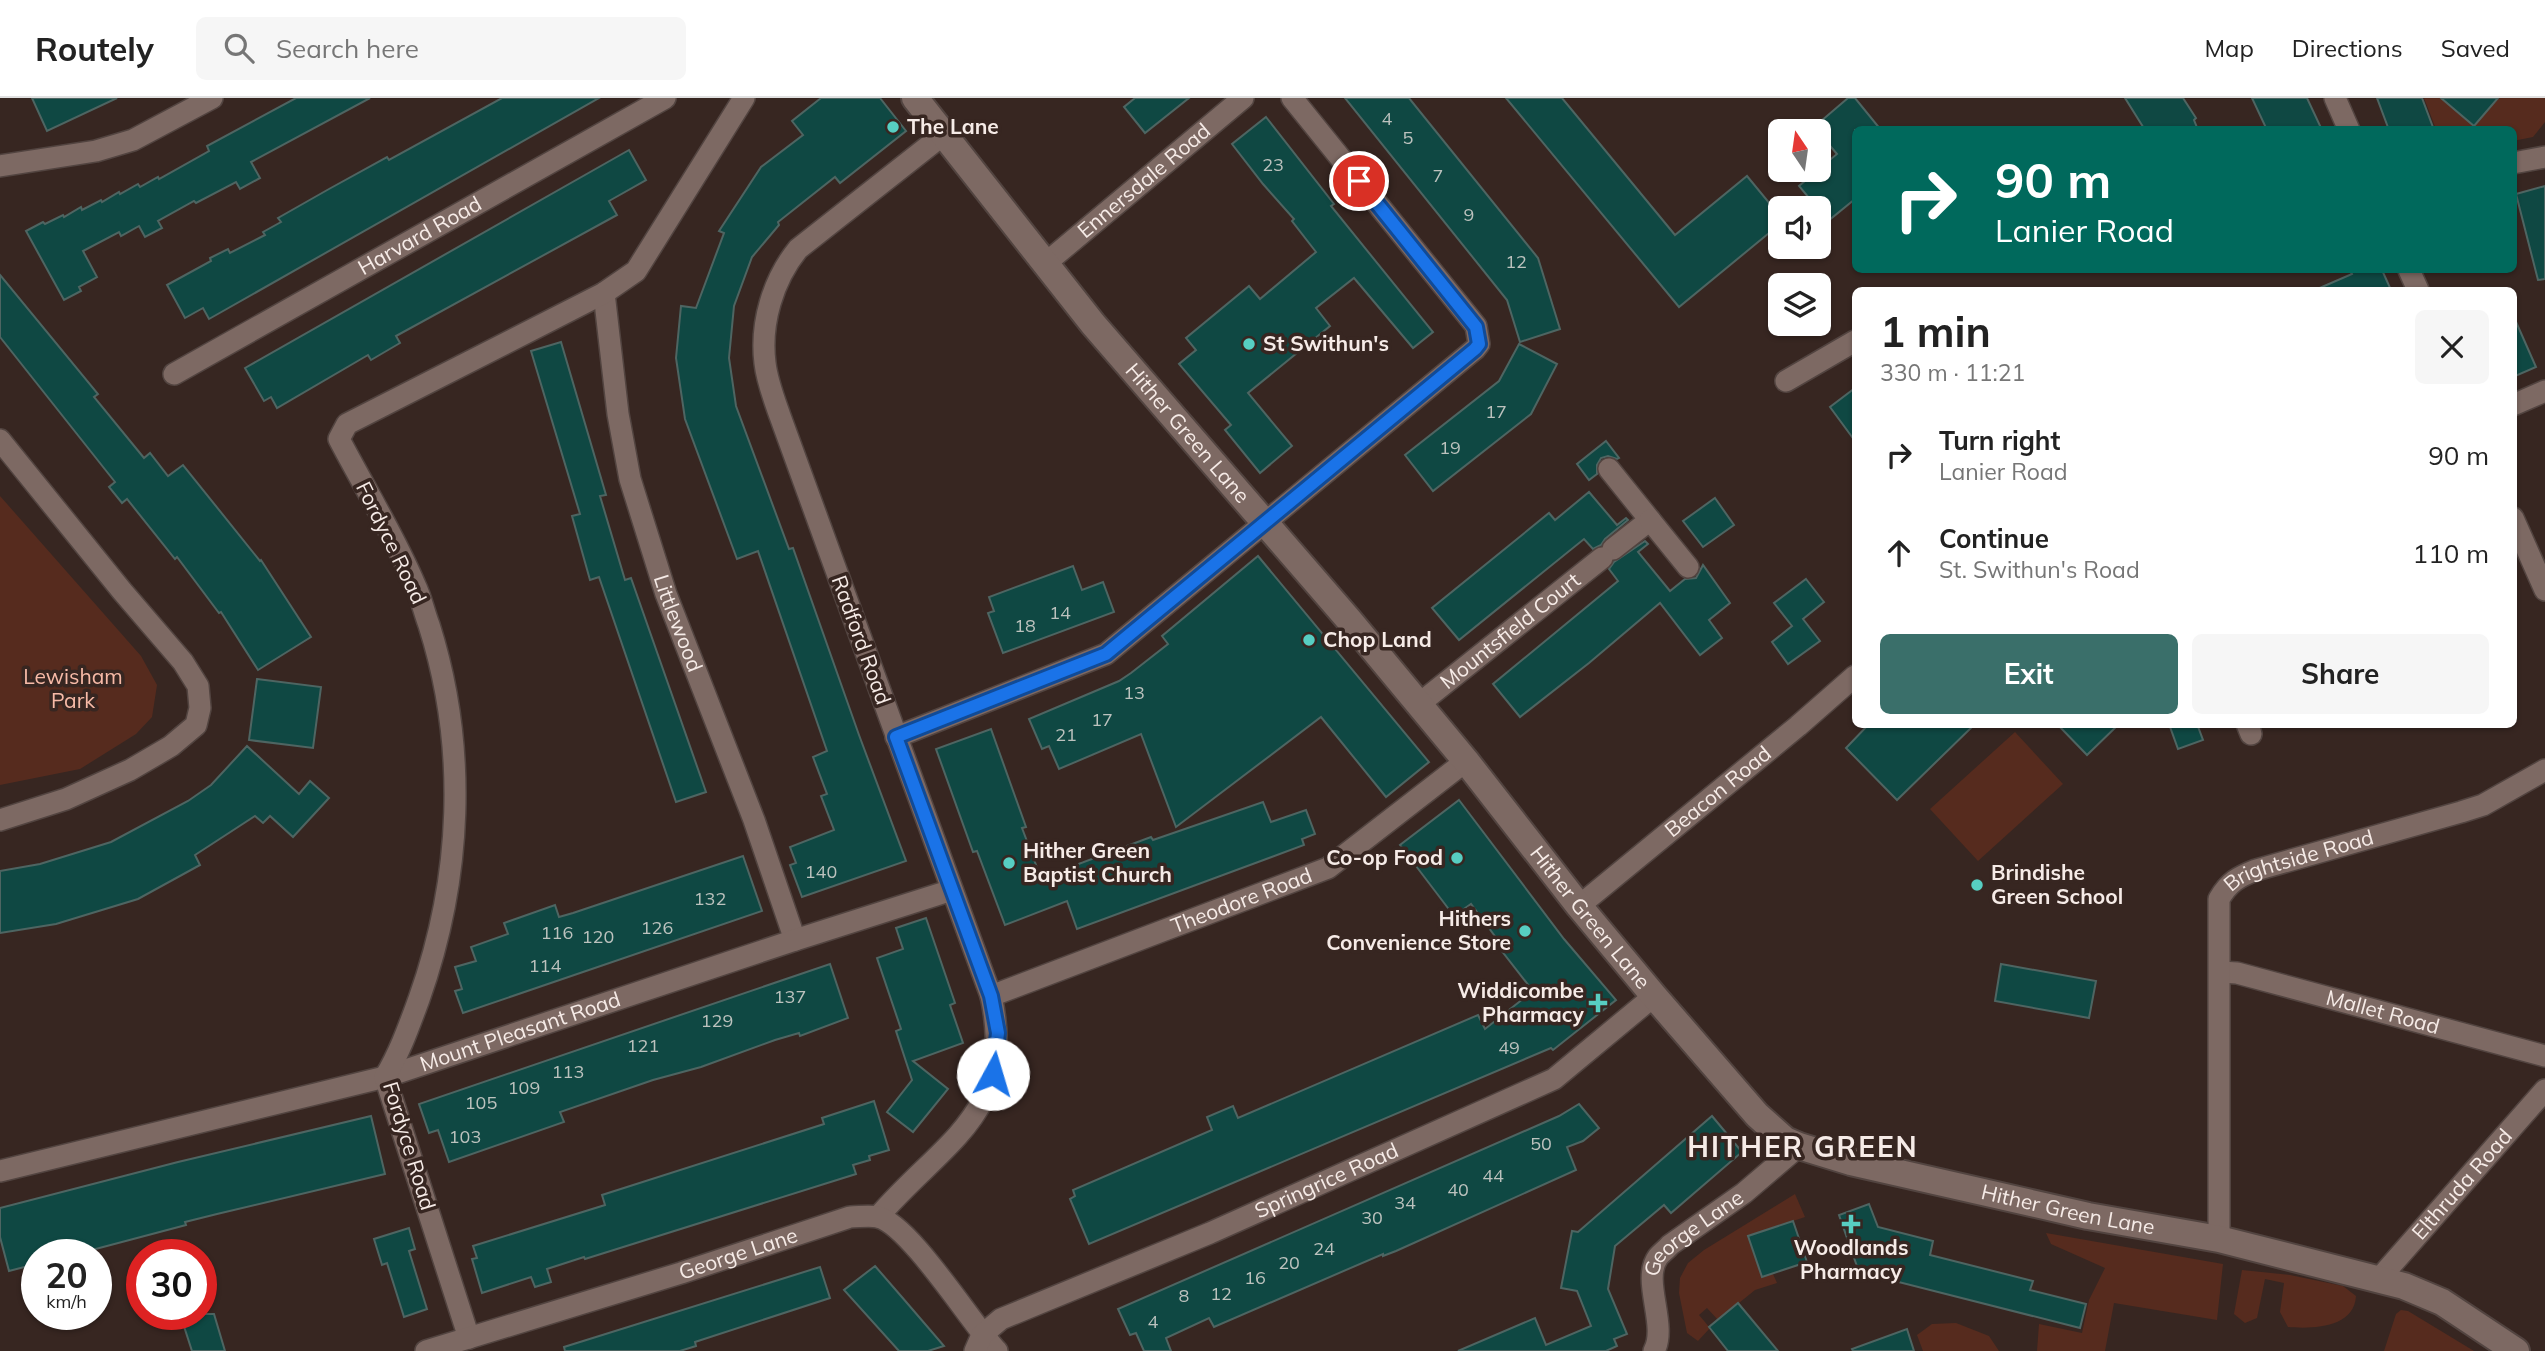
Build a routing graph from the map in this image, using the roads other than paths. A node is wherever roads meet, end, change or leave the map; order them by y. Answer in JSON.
{"nodes":[{"id":1,"x":212,"y":98,"type":"edge"},
{"id":2,"x":665,"y":98,"type":"edge"},
{"id":3,"x":744,"y":98,"type":"edge"},
{"id":4,"x":915,"y":98,"type":"edge"},
{"id":5,"x":1244,"y":98,"type":"edge"},
{"id":6,"x":1292,"y":98,"type":"edge"},
{"id":7,"x":2335,"y":98,"type":"edge"},
{"id":8,"x":2347,"y":126,"type":"edge"},
{"id":9,"x":944,"y":134,"type":"junction"},
{"id":10,"x":2545,"y":157,"type":"edge"},
{"id":11,"x":2517,"y":162,"type":"edge"},
{"id":12,"x":0,"y":166,"type":"edge"},
{"id":13,"x":1046,"y":264,"type":"junction"},
{"id":14,"x":604,"y":293,"type":"junction"},
{"id":15,"x":1852,"y":343,"type":"edge"},
{"id":16,"x":174,"y":374,"type":"dead end"},
{"id":17,"x":1786,"y":381,"type":"dead end"},
{"id":18,"x":2545,"y":391,"type":"edge"},
{"id":19,"x":2517,"y":403,"type":"edge"},
{"id":20,"x":0,"y":440,"type":"edge"},
{"id":21,"x":1609,"y":469,"type":"dead end"},
{"id":22,"x":1650,"y":520,"type":"junction"},
{"id":23,"x":1264,"y":523,"type":"junction"},
{"id":24,"x":2519,"y":549,"type":"edge"},
{"id":25,"x":1688,"y":567,"type":"dead end"},
{"id":26,"x":2545,"y":590,"type":"edge"},
{"id":27,"x":1852,"y":679,"type":"edge"},
{"id":28,"x":1419,"y":704,"type":"junction"},
{"id":29,"x":896,"y":737,"type":"junction"},
{"id":30,"x":1466,"y":761,"type":"junction"},
{"id":31,"x":2545,"y":770,"type":"edge"},
{"id":32,"x":0,"y":820,"type":"edge"},
{"id":33,"x":952,"y":890,"type":"junction"},
{"id":34,"x":1579,"y":906,"type":"junction"},
{"id":35,"x":795,"y":940,"type":"junction"},
{"id":36,"x":2220,"y":972,"type":"junction"},
{"id":37,"x":991,"y":996,"type":"junction"},
{"id":38,"x":1654,"y":996,"type":"junction"},
{"id":39,"x":2545,"y":1056,"type":"edge"},
{"id":40,"x":385,"y":1077,"type":"junction"},
{"id":41,"x":2545,"y":1090,"type":"edge"},
{"id":42,"x":1799,"y":1146,"type":"junction"},
{"id":43,"x":0,"y":1171,"type":"edge"},
{"id":44,"x":878,"y":1217,"type":"junction"},
{"id":45,"x":2219,"y":1239,"type":"junction"},
{"id":46,"x":2379,"y":1279,"type":"junction"},
{"id":47,"x":469,"y":1338,"type":"junction"},
{"id":48,"x":978,"y":1343,"type":"edge"},
{"id":49,"x":426,"y":1351,"type":"edge"},
{"id":50,"x":998,"y":1351,"type":"edge"},
{"id":51,"x":1654,"y":1351,"type":"edge"},
{"id":52,"x":2516,"y":1351,"type":"edge"}],
"edges":[{"from":1,"to":12,"type":"street"},
{"from":2,"to":16,"type":"street","name":"Harvard Road"},
{"from":3,"to":14,"type":"street","name":"Fordyce Road"},
{"from":4,"to":9,"type":"street","name":"Hither Green Lane"},
{"from":5,"to":13,"type":"street","name":"Ennersdale Road"},
{"from":6,"to":23,"type":"street"},
{"from":7,"to":8,"type":"street"},
{"from":9,"to":13,"type":"street","name":"Hither Green Lane"},
{"from":9,"to":29,"type":"street","name":"Radford Road"},
{"from":10,"to":11,"type":"street"},
{"from":13,"to":23,"type":"street","name":"Hither Green Lane"},
{"from":14,"to":35,"type":"street","name":"Littlewood"},
{"from":14,"to":40,"type":"street","name":"Fordyce Road"},
{"from":15,"to":17,"type":"street"},
{"from":18,"to":19,"type":"street"},
{"from":20,"to":32,"type":"street"},
{"from":21,"to":22,"type":"street"},
{"from":22,"to":25,"type":"street"},
{"from":22,"to":28,"type":"street","name":"Mountsfield Court"},
{"from":23,"to":28,"type":"street","name":"Hither Green Lane"},
{"from":23,"to":29,"type":"street"},
{"from":24,"to":26,"type":"street"},
{"from":27,"to":34,"type":"street","name":"Beacon Road"},
{"from":28,"to":30,"type":"street","name":"Hither Green Lane"},
{"from":29,"to":33,"type":"street","name":"Radford Road"},
{"from":30,"to":34,"type":"street","name":"Hither Green Lane"},
{"from":30,"to":37,"type":"street","name":"Theodore Road"},
{"from":31,"to":36,"type":"street","name":"Brightside Road"},
{"from":33,"to":35,"type":"street","name":"Mount Pleasant Road"},
{"from":33,"to":37,"type":"street","name":"Radford Road"},
{"from":34,"to":38,"type":"street","name":"Hither Green Lane"},
{"from":35,"to":40,"type":"street","name":"Mount Pleasant Road"},
{"from":36,"to":39,"type":"street","name":"Mallet Road"},
{"from":36,"to":45,"type":"street","name":"Brightside Road"},
{"from":37,"to":44,"type":"street","name":"Radford Road"},
{"from":38,"to":42,"type":"street","name":"Hither Green Lane"},
{"from":38,"to":48,"type":"street","name":"Springrice Road"},
{"from":40,"to":43,"type":"street","name":"Mount Pleasant Road"},
{"from":40,"to":47,"type":"street","name":"Fordyce Road"},
{"from":41,"to":46,"type":"street","name":"Elthruda Road"},
{"from":42,"to":45,"type":"street","name":"Hither Green Lane"},
{"from":42,"to":51,"type":"street","name":"George Lane"},
{"from":44,"to":47,"type":"street","name":"George Lane"},
{"from":44,"to":48,"type":"street"},
{"from":45,"to":46,"type":"street","name":"Hither Green Lane"},
{"from":46,"to":52,"type":"street","name":"Hither Green Lane"},
{"from":47,"to":49,"type":"street","name":"George Lane"},
{"from":48,"to":50,"type":"street"}]}
